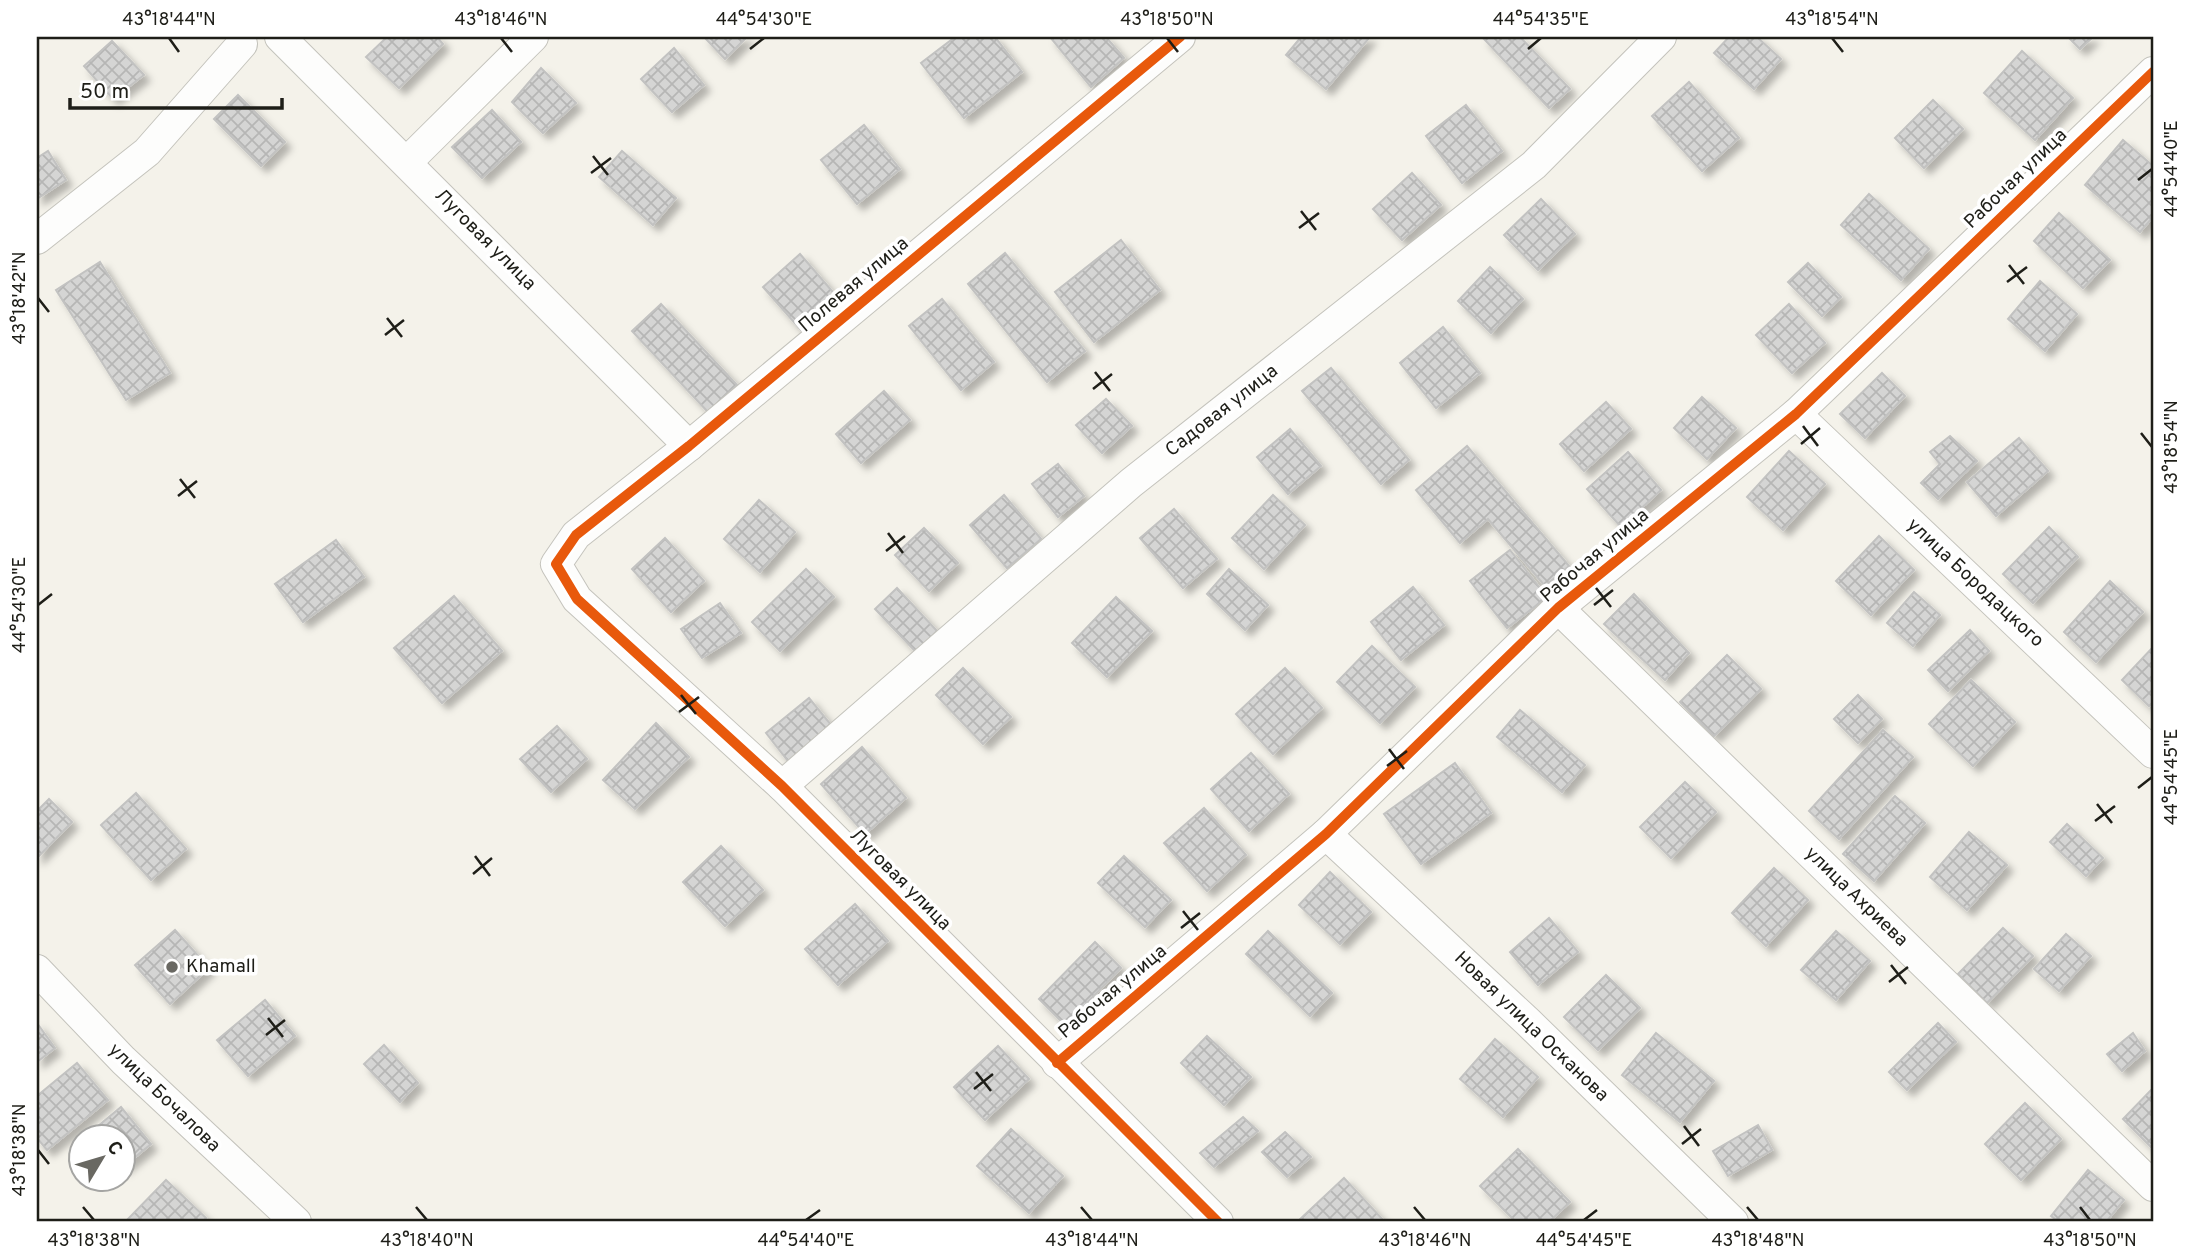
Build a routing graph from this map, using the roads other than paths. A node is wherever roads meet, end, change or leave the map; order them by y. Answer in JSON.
{"nodes":[{"id":1,"x":273,"y":37,"type":"edge"},
{"id":2,"x":280,"y":37,"type":"edge"},
{"id":3,"x":533,"y":37,"type":"edge"},
{"id":4,"x":1180,"y":37,"type":"edge"},
{"id":5,"x":1661,"y":37,"type":"edge"},
{"id":6,"x":240,"y":40,"type":"edge"},
{"id":7,"x":2153,"y":72,"type":"edge"},
{"id":8,"x":407,"y":162,"type":"junction"},
{"id":9,"x":37,"y":239,"type":"edge"},
{"id":10,"x":1796,"y":414,"type":"junction"},
{"id":11,"x":689,"y":446,"type":"junction"},
{"id":12,"x":556,"y":564,"type":"joint"},
{"id":13,"x":1558,"y":608,"type":"junction"},
{"id":14,"x":2153,"y":752,"type":"edge"},
{"id":15,"x":782,"y":786,"type":"junction"},
{"id":16,"x":1326,"y":834,"type":"junction"},
{"id":17,"x":37,"y":970,"type":"edge"},
{"id":18,"x":1056,"y":1063,"type":"junction"},
{"id":19,"x":2153,"y":1186,"type":"edge"},
{"id":20,"x":296,"y":1222,"type":"edge"},
{"id":21,"x":1218,"y":1222,"type":"edge"},
{"id":22,"x":1733,"y":1222,"type":"edge"}],
"edges":[{"from":1,"to":6,"type":"street"},
{"from":2,"to":8,"type":"street","name":"Луговая улица"},
{"from":3,"to":8,"type":"street"},
{"from":4,"to":11,"type":"street","name":"Полевая улица"},
{"from":5,"to":15,"type":"street","name":"Садовая улица"},
{"from":6,"to":9,"type":"street"},
{"from":7,"to":10,"type":"street","name":"Рабочая улица"},
{"from":8,"to":11,"type":"street","name":"Луговая улица"},
{"from":10,"to":13,"type":"street","name":"Рабочая улица"},
{"from":10,"to":14,"type":"street","name":"улица Бородацкого"},
{"from":11,"to":12,"type":"street","name":"Полевая улица"},
{"from":12,"to":15,"type":"street","name":"Луговая улица"},
{"from":13,"to":16,"type":"street","name":"Рабочая улица"},
{"from":13,"to":19,"type":"street","name":"улица Ахриева"},
{"from":15,"to":18,"type":"street","name":"Луговая улица"},
{"from":16,"to":18,"type":"street","name":"Рабочая улица"},
{"from":16,"to":22,"type":"street","name":"Новая улица Осканова"},
{"from":17,"to":20,"type":"street","name":"улица Бочалова"},
{"from":18,"to":21,"type":"street","name":"Луговая улица"}]}
